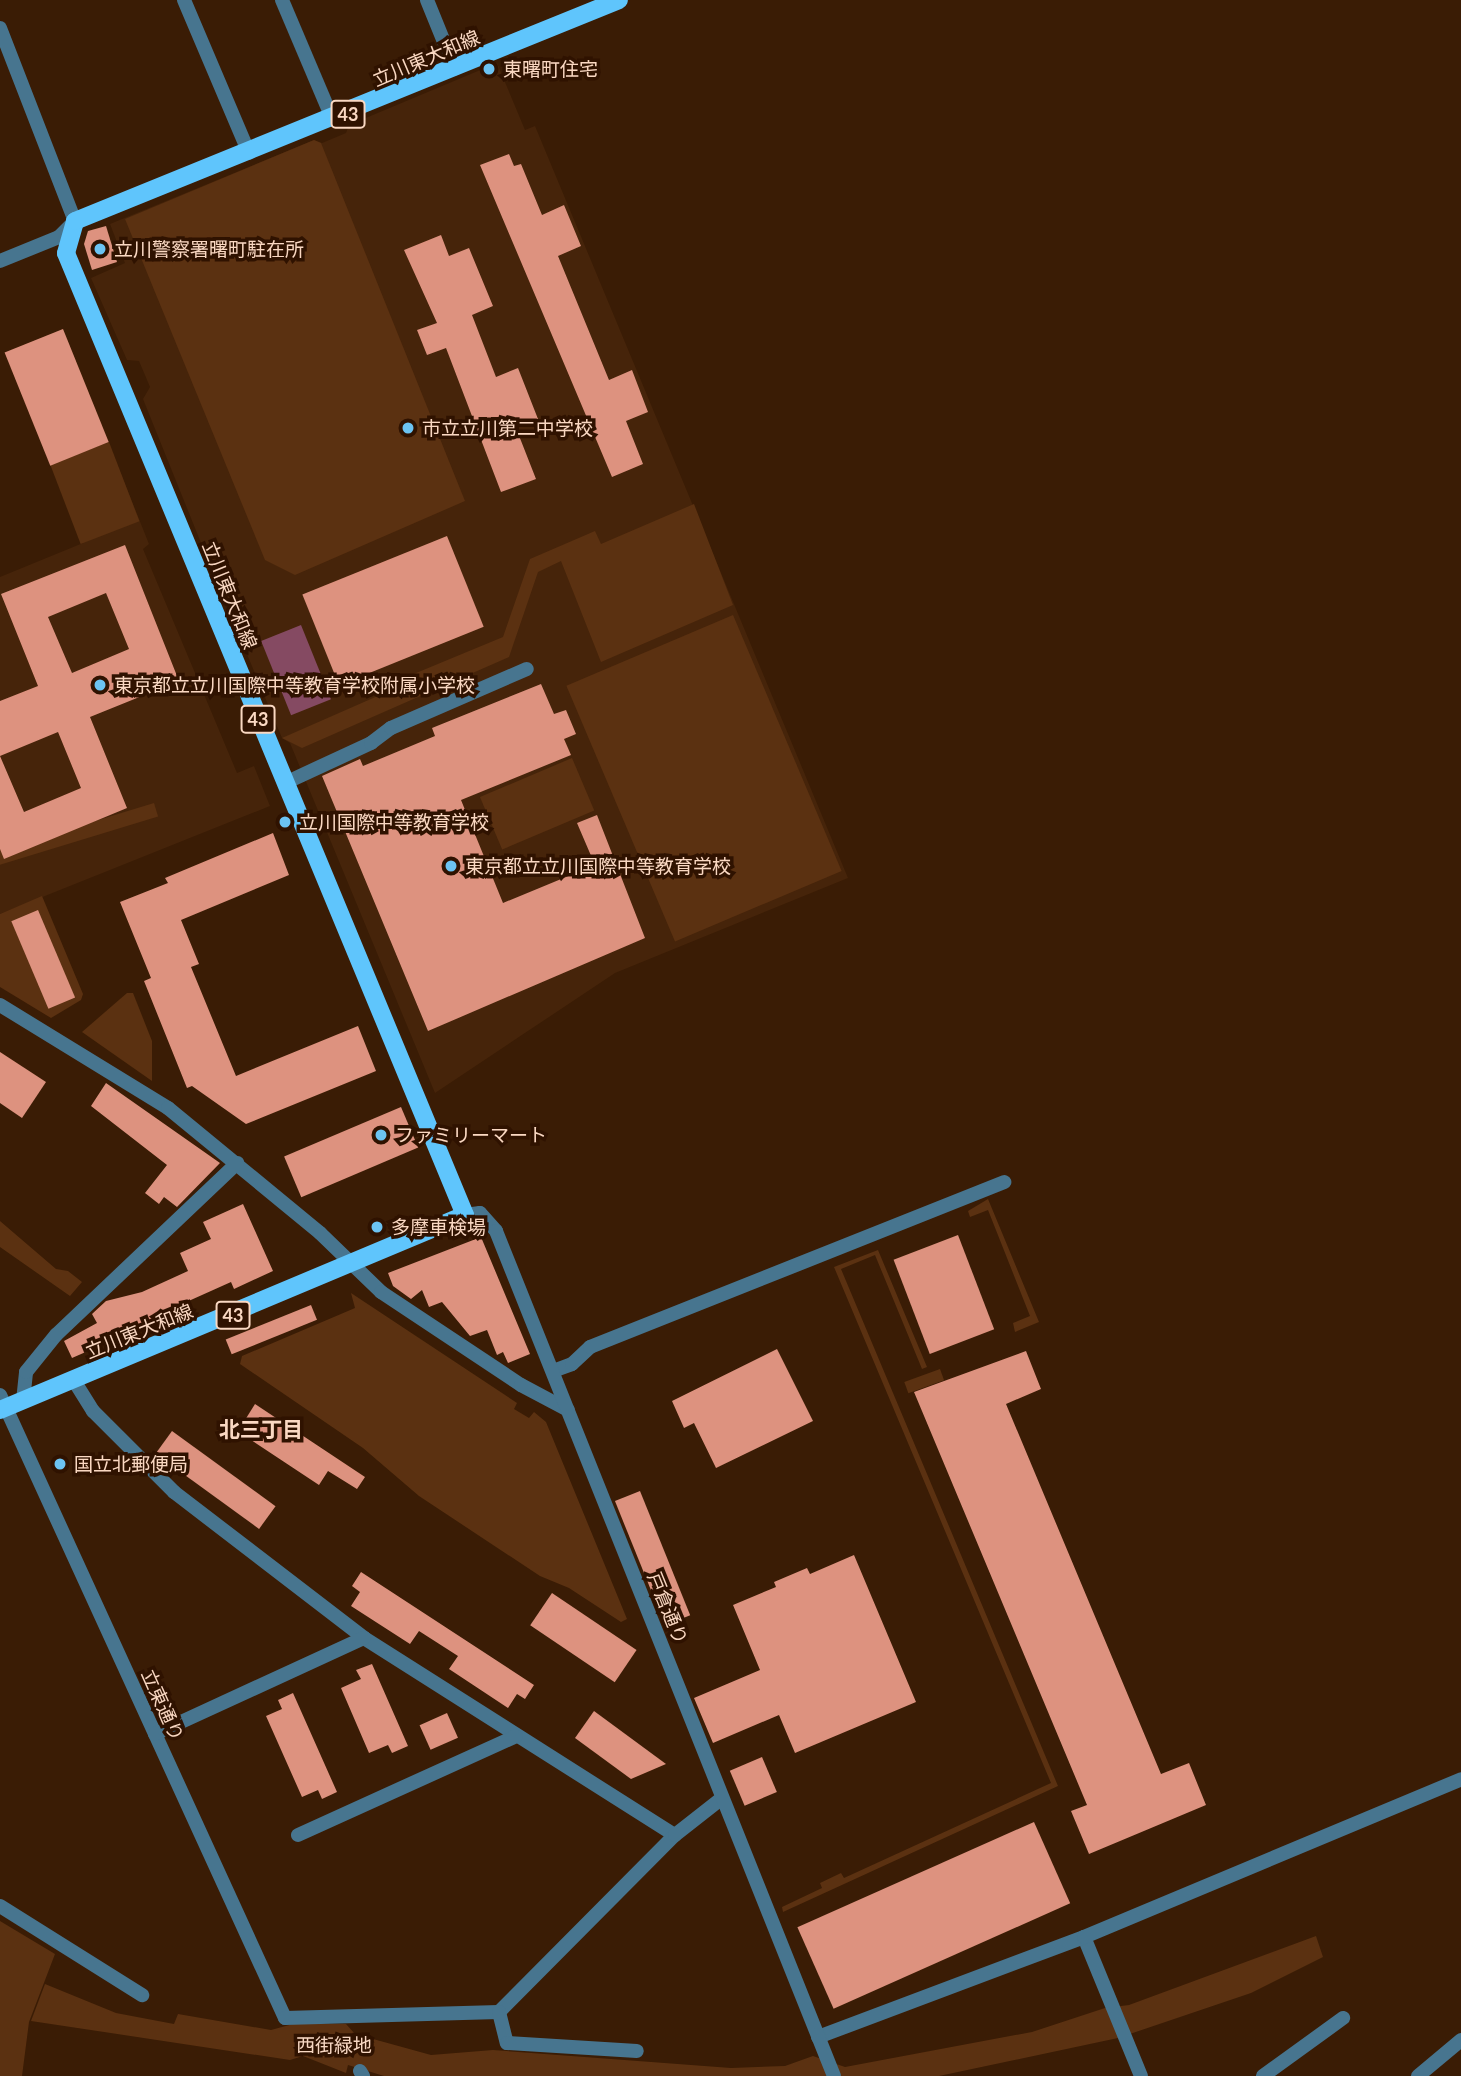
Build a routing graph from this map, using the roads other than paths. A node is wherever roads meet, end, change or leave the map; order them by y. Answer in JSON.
{"nodes":[{"id":1,"x":184,"y":0,"type":"edge"},
{"id":2,"x":282,"y":0,"type":"edge"},
{"id":3,"x":427,"y":0,"type":"edge"},
{"id":4,"x":619,"y":0,"type":"edge"},
{"id":5,"x":0,"y":28,"type":"edge"},
{"id":6,"x":455,"y":69,"type":"junction"},
{"id":7,"x":333,"y":120,"type":"junction"},
{"id":8,"x":248,"y":153,"type":"junction"},
{"id":9,"x":75,"y":221,"type":"junction"},
{"id":10,"x":0,"y":261,"type":"edge"},
{"id":11,"x":527,"y":669,"type":"dead end"},
{"id":12,"x":285,"y":783,"type":"junction"},
{"id":13,"x":0,"y":1004,"type":"edge"},
{"id":14,"x":237,"y":1163,"type":"junction"},
{"id":15,"x":1004,"y":1182,"type":"dead end"},
{"id":16,"x":465,"y":1215,"type":"junction"},
{"id":17,"x":355,"y":1263,"type":"junction"},
{"id":18,"x":553,"y":1371,"type":"junction"},
{"id":19,"x":74,"y":1379,"type":"junction"},
{"id":20,"x":7,"y":1403,"type":"edge"},
{"id":21,"x":568,"y":1410,"type":"junction"},
{"id":22,"x":364,"y":1638,"type":"junction"},
{"id":23,"x":155,"y":1734,"type":"junction"},
{"id":24,"x":516,"y":1736,"type":"junction"},
{"id":25,"x":1461,"y":1779,"type":"edge"},
{"id":26,"x":722,"y":1798,"type":"junction"},
{"id":27,"x":298,"y":1835,"type":"dead end"},
{"id":28,"x":675,"y":1835,"type":"junction"},
{"id":29,"x":0,"y":1906,"type":"edge"},
{"id":30,"x":1084,"y":1937,"type":"junction"},
{"id":31,"x":142,"y":1995,"type":"dead end"},
{"id":32,"x":499,"y":2012,"type":"junction"},
{"id":33,"x":1343,"y":2018,"type":"dead end"},
{"id":34,"x":818,"y":2037,"type":"junction"},
{"id":35,"x":1461,"y":2040,"type":"edge"},
{"id":36,"x":637,"y":2051,"type":"dead end"},
{"id":37,"x":834,"y":2076,"type":"edge"},
{"id":38,"x":1141,"y":2076,"type":"edge"},
{"id":39,"x":1263,"y":2076,"type":"edge"},
{"id":40,"x":1418,"y":2076,"type":"edge"}],
"edges":[{"from":1,"to":8,"type":"street"},
{"from":2,"to":7,"type":"street"},
{"from":3,"to":6,"type":"street"},
{"from":4,"to":6,"type":"main road","name":"立川東大和線","number":"43"},
{"from":5,"to":9,"type":"street"},
{"from":6,"to":7,"type":"main road","name":"立川東大和線","number":"43"},
{"from":7,"to":8,"type":"main road","name":"立川東大和線","number":"43"},
{"from":8,"to":9,"type":"main road","name":"立川東大和線","number":"43"},
{"from":9,"to":10,"type":"street"},
{"from":9,"to":12,"type":"main road","name":"立川東大和線","number":"43"},
{"from":11,"to":12,"type":"street"},
{"from":12,"to":16,"type":"main road","name":"立川東大和線","number":"43"},
{"from":13,"to":14,"type":"street"},
{"from":14,"to":17,"type":"street"},
{"from":14,"to":20,"type":"street"},
{"from":15,"to":18,"type":"street"},
{"from":16,"to":17,"type":"main road","name":"立川東大和線","number":"43"},
{"from":16,"to":18,"type":"street","name":"戸倉通り"},
{"from":17,"to":19,"type":"main road","name":"立川東大和線","number":"43"},
{"from":17,"to":21,"type":"street"},
{"from":18,"to":21,"type":"street","name":"戸倉通り"},
{"from":19,"to":20,"type":"main road","name":"立川東大和線","number":"43"},
{"from":19,"to":22,"type":"street"},
{"from":20,"to":23,"type":"street","name":"立東通り"},
{"from":21,"to":26,"type":"street","name":"戸倉通り"},
{"from":22,"to":23,"type":"street"},
{"from":22,"to":24,"type":"street"},
{"from":23,"to":32,"type":"street","name":"立東通り"},
{"from":24,"to":27,"type":"street"},
{"from":24,"to":28,"type":"street"},
{"from":25,"to":30,"type":"street"},
{"from":26,"to":28,"type":"street"},
{"from":26,"to":34,"type":"street","name":"戸倉通り"},
{"from":28,"to":32,"type":"street"},
{"from":29,"to":31,"type":"street"},
{"from":30,"to":34,"type":"street"},
{"from":30,"to":38,"type":"street"},
{"from":32,"to":36,"type":"street"},
{"from":33,"to":39,"type":"street"},
{"from":34,"to":37,"type":"street","name":"戸倉通り"},
{"from":35,"to":40,"type":"street"}]}
